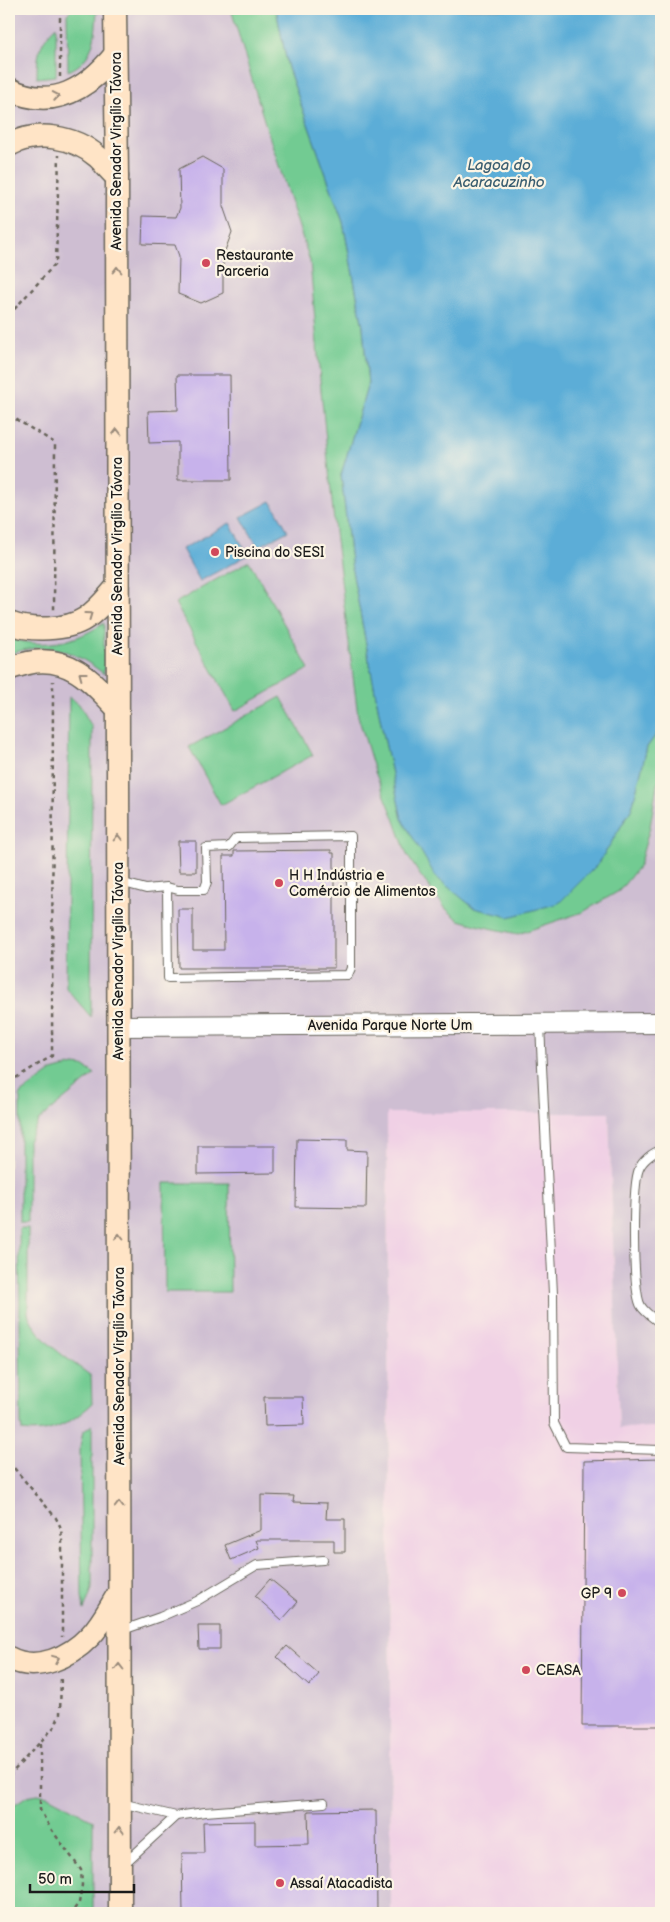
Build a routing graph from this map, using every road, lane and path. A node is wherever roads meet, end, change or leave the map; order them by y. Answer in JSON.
{"nodes":[{"id":1,"x":60,"y":9,"type":"edge"},
{"id":2,"x":115,"y":9,"type":"edge"},
{"id":3,"x":115,"y":55,"type":"junction"},
{"id":4,"x":9,"y":89,"type":"edge"},
{"id":5,"x":60,"y":96,"type":"junction"},
{"id":6,"x":60,"y":139,"type":"junction"},
{"id":7,"x":9,"y":145,"type":"edge"},
{"id":8,"x":117,"y":177,"type":"junction"},
{"id":9,"x":9,"y":315,"type":"edge"},
{"id":10,"x":9,"y":415,"type":"edge"},
{"id":11,"x":117,"y":588,"type":"junction"},
{"id":12,"x":9,"y":623,"type":"edge"},
{"id":13,"x":53,"y":628,"type":"junction"},
{"id":14,"x":53,"y":662,"type":"junction"},
{"id":15,"x":9,"y":669,"type":"edge"},
{"id":16,"x":117,"y":708,"type":"junction"},
{"id":17,"x":118,"y":882,"type":"junction"},
{"id":18,"x":166,"y":887,"type":"junction"},
{"id":19,"x":661,"y":1023,"type":"edge"},
{"id":20,"x":540,"y":1024,"type":"junction"},
{"id":21,"x":119,"y":1026,"type":"junction"},
{"id":22,"x":9,"y":1082,"type":"edge"},
{"id":23,"x":661,"y":1150,"type":"edge"},
{"id":24,"x":661,"y":1324,"type":"edge"},
{"id":25,"x":661,"y":1450,"type":"edge"},
{"id":26,"x":9,"y":1462,"type":"edge"},
{"id":27,"x":323,"y":1560,"type":"dead end"},
{"id":28,"x":119,"y":1593,"type":"junction"},
{"id":29,"x":118,"y":1631,"type":"junction"},
{"id":30,"x":62,"y":1657,"type":"junction"},
{"id":31,"x":9,"y":1658,"type":"edge"},
{"id":32,"x":40,"y":1742,"type":"junction"},
{"id":33,"x":9,"y":1776,"type":"edge"},
{"id":34,"x":119,"y":1803,"type":"junction"},
{"id":35,"x":324,"y":1803,"type":"dead end"},
{"id":36,"x":176,"y":1816,"type":"junction"},
{"id":37,"x":120,"y":1870,"type":"junction"},
{"id":38,"x":71,"y":1913,"type":"edge"},
{"id":39,"x":120,"y":1913,"type":"edge"}],
"edges":[{"from":1,"to":5,"type":"path"},
{"from":2,"to":3,"type":"main road","name":"Avenida Senador Virgílio Távora"},
{"from":3,"to":5,"type":"main road"},
{"from":3,"to":8,"type":"main road","name":"Avenida Senador Virgílio Távora"},
{"from":4,"to":5,"type":"main road","one_way":true},
{"from":6,"to":7,"type":"main road"},
{"from":6,"to":8,"type":"main road"},
{"from":6,"to":9,"type":"path"},
{"from":11,"to":8,"type":"main road","name":"Avenida Senador Virgílio Távora","one_way":true},
{"from":10,"to":13,"type":"path"},
{"from":13,"to":11,"type":"main road","one_way":true},
{"from":11,"to":16,"type":"main road","name":"Avenida Senador Virgílio Távora"},
{"from":12,"to":13,"type":"main road"},
{"from":14,"to":15,"type":"main road"},
{"from":16,"to":14,"type":"main road","one_way":true},
{"from":14,"to":22,"type":"path"},
{"from":17,"to":16,"type":"main road","name":"Avenida Senador Virgílio Távora","one_way":true},
{"from":17,"to":18,"type":"lane"},
{"from":17,"to":21,"type":"main road","name":"Avenida Senador Virgílio Távora"},
{"from":18,"to":18,"type":"lane"},
{"from":19,"to":20,"type":"street","name":"Avenida Parque Norte Um"},
{"from":20,"to":21,"type":"street","name":"Avenida Parque Norte Um"},
{"from":20,"to":25,"type":"lane"},
{"from":28,"to":21,"type":"main road","name":"Avenida Senador Virgílio Távora","one_way":true},
{"from":23,"to":24,"type":"lane"},
{"from":26,"to":30,"type":"path"},
{"from":27,"to":29,"type":"lane"},
{"from":28,"to":29,"type":"main road","name":"Avenida Senador Virgílio Távora"},
{"from":28,"to":30,"type":"main road"},
{"from":34,"to":29,"type":"main road","name":"Avenida Senador Virgílio Távora","one_way":true},
{"from":31,"to":30,"type":"main road","one_way":true},
{"from":30,"to":32,"type":"path"},
{"from":32,"to":33,"type":"path"},
{"from":32,"to":38,"type":"path"},
{"from":34,"to":36,"type":"lane"},
{"from":37,"to":34,"type":"main road","name":"Avenida Senador Virgílio Távora","one_way":true},
{"from":35,"to":36,"type":"lane"},
{"from":36,"to":37,"type":"lane"},
{"from":37,"to":39,"type":"main road","name":"Avenida Senador Virgílio Távora"}]}
